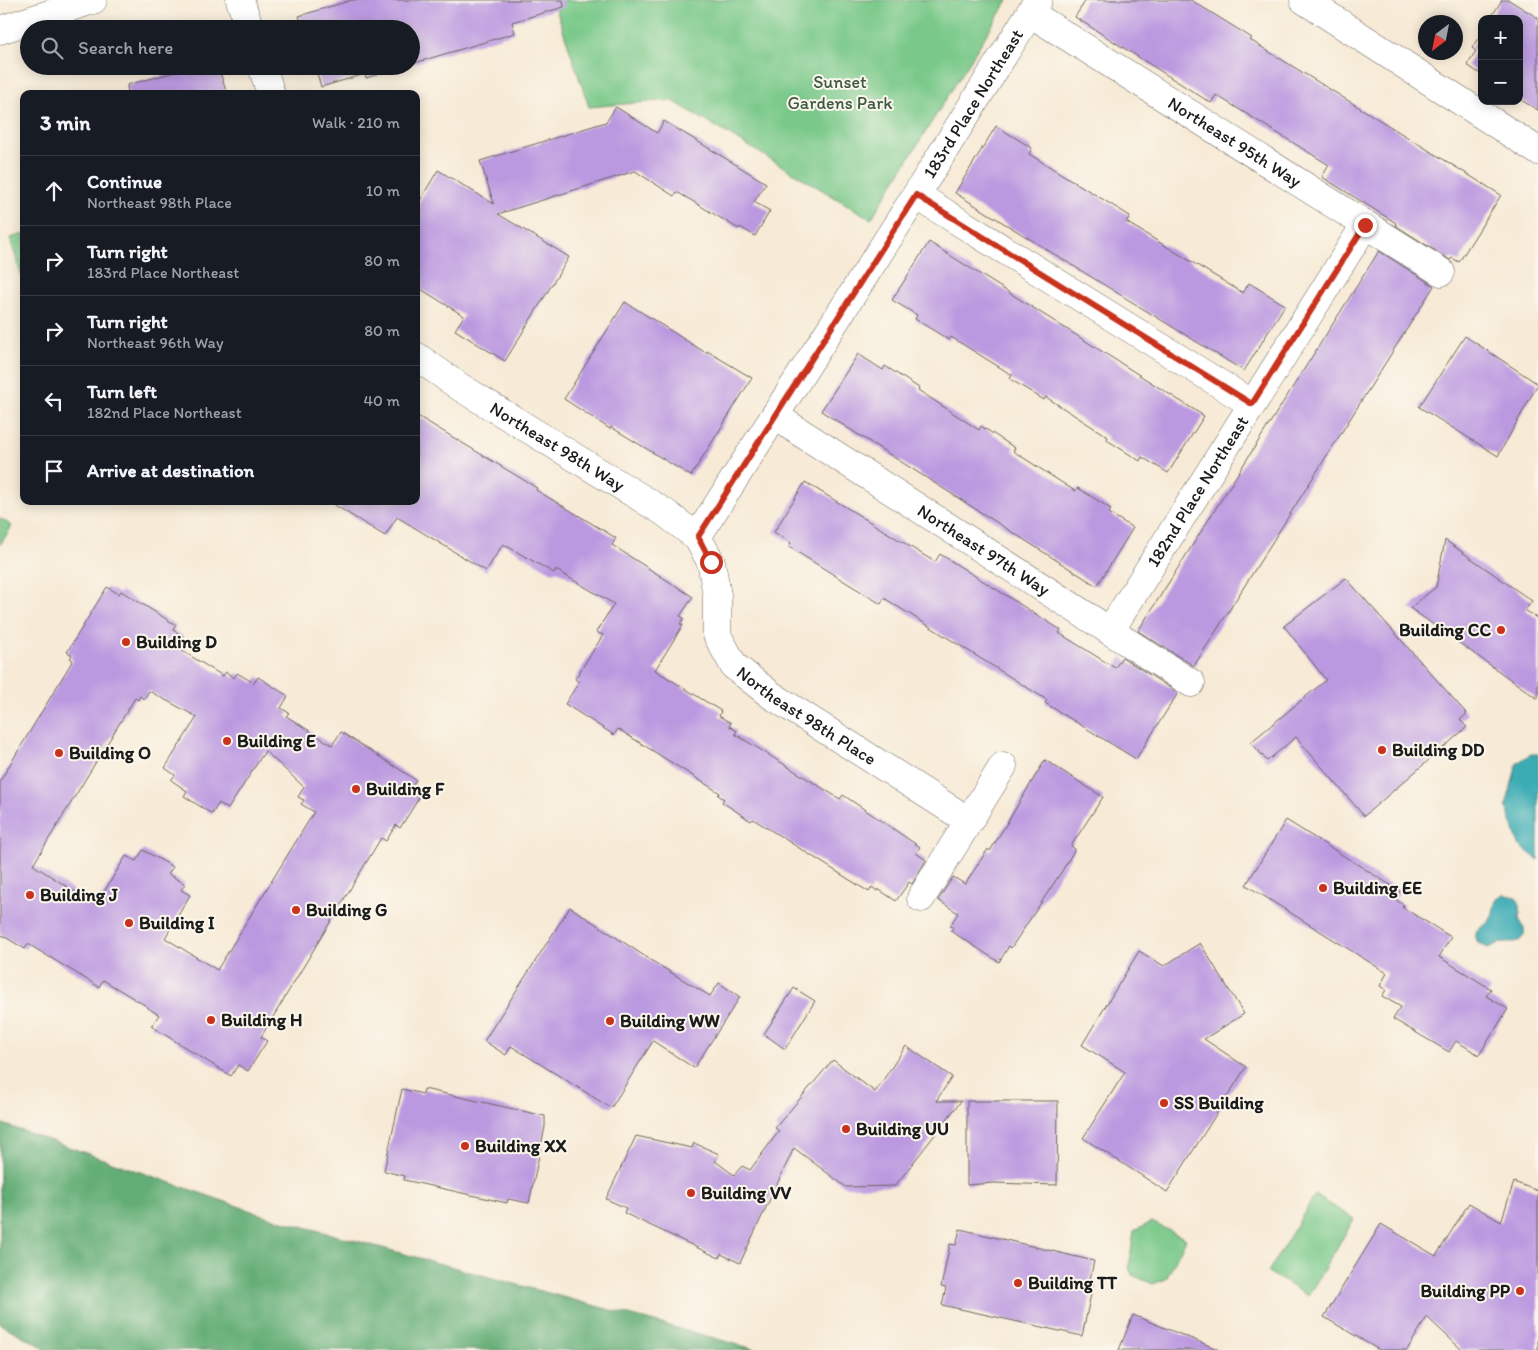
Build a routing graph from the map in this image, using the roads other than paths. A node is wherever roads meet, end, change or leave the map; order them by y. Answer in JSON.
{"nodes":[{"id":1,"x":92,"y":0,"type":"edge"},
{"id":2,"x":240,"y":0,"type":"edge"},
{"id":3,"x":1304,"y":0,"type":"edge"},
{"id":4,"x":1034,"y":7,"type":"edge"},
{"id":5,"x":31,"y":20,"type":"edge"},
{"id":6,"x":247,"y":20,"type":"edge"},
{"id":7,"x":20,"y":23,"type":"edge"},
{"id":8,"x":0,"y":30,"type":"edge"},
{"id":9,"x":265,"y":75,"type":"edge"},
{"id":10,"x":270,"y":90,"type":"edge"},
{"id":11,"x":1538,"y":151,"type":"edge"},
{"id":12,"x":916,"y":195,"type":"junction"},
{"id":13,"x":1365,"y":225,"type":"junction"},
{"id":14,"x":1440,"y":272,"type":"dead end"},
{"id":15,"x":420,"y":359,"type":"edge"},
{"id":16,"x":1252,"y":404,"type":"junction"},
{"id":17,"x":775,"y":416,"type":"junction"},
{"id":18,"x":698,"y":537,"type":"junction"},
{"id":19,"x":1110,"y":630,"type":"junction"},
{"id":20,"x":1191,"y":683,"type":"dead end"},
{"id":21,"x":1003,"y":766,"type":"dead end"},
{"id":22,"x":969,"y":821,"type":"junction"},
{"id":23,"x":921,"y":898,"type":"dead end"}],
"edges":[{"from":1,"to":5,"type":"street"},
{"from":2,"to":6,"type":"street"},
{"from":3,"to":11,"type":"street"},
{"from":4,"to":12,"type":"street","name":"183rd Place Northeast"},
{"from":4,"to":13,"type":"street","name":"Northeast 95th Way"},
{"from":7,"to":8,"type":"street"},
{"from":9,"to":10,"type":"street"},
{"from":12,"to":16,"type":"street"},
{"from":12,"to":17,"type":"street","name":"183rd Place Northeast"},
{"from":13,"to":14,"type":"street","name":"Northeast 95th Way"},
{"from":13,"to":16,"type":"street","name":"182nd Place Northeast"},
{"from":15,"to":18,"type":"street","name":"Northeast 98th Way"},
{"from":16,"to":19,"type":"street","name":"182nd Place Northeast"},
{"from":17,"to":18,"type":"street","name":"183rd Place Northeast"},
{"from":17,"to":19,"type":"street","name":"Northeast 97th Way"},
{"from":18,"to":22,"type":"street","name":"Northeast 98th Place"},
{"from":19,"to":20,"type":"street","name":"Northeast 97th Way"},
{"from":21,"to":22,"type":"street"},
{"from":22,"to":23,"type":"street"}]}
